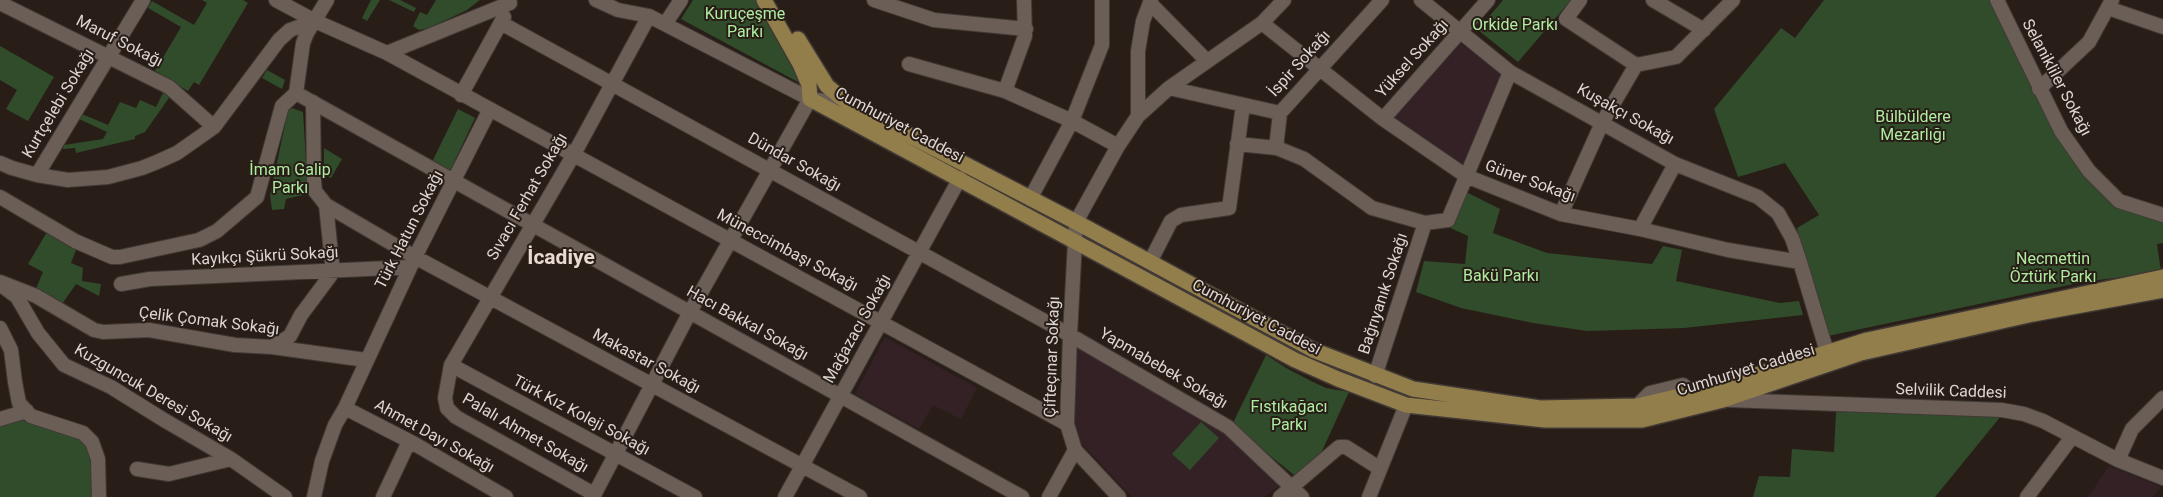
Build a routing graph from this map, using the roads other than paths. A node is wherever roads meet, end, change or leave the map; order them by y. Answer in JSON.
{"nodes":[{"id":1,"x":143,"y":0,"type":"edge"},
{"id":2,"x":276,"y":0,"type":"edge"},
{"id":3,"x":327,"y":0,"type":"edge"},
{"id":4,"x":596,"y":0,"type":"edge"},
{"id":5,"x":681,"y":0,"type":"edge"},
{"id":6,"x":874,"y":0,"type":"edge"},
{"id":7,"x":1024,"y":0,"type":"edge"},
{"id":8,"x":1102,"y":0,"type":"edge"},
{"id":9,"x":1284,"y":0,"type":"edge"},
{"id":10,"x":1382,"y":0,"type":"edge"},
{"id":11,"x":1421,"y":0,"type":"edge"},
{"id":12,"x":1488,"y":0,"type":"edge"},
{"id":13,"x":1580,"y":0,"type":"edge"},
{"id":14,"x":1653,"y":0,"type":"edge"},
{"id":15,"x":1733,"y":0,"type":"edge"},
{"id":16,"x":1997,"y":0,"type":"edge"},
{"id":17,"x":769,"y":1,"type":"edge"},
{"id":18,"x":511,"y":2,"type":"edge"},
{"id":19,"x":1151,"y":2,"type":"edge"},
{"id":20,"x":0,"y":3,"type":"edge"},
{"id":21,"x":894,"y":3,"type":"edge"},
{"id":22,"x":2110,"y":4,"type":"edge"},
{"id":23,"x":650,"y":16,"type":"junction"},
{"id":24,"x":315,"y":21,"type":"junction"},
{"id":25,"x":501,"y":23,"type":"junction"},
{"id":26,"x":1262,"y":23,"type":"junction"},
{"id":27,"x":666,"y":24,"type":"junction"},
{"id":28,"x":2163,"y":27,"type":"edge"},
{"id":29,"x":1026,"y":29,"type":"junction"},
{"id":30,"x":1704,"y":30,"type":"junction"},
{"id":31,"x":1460,"y":32,"type":"junction"},
{"id":32,"x":387,"y":53,"type":"junction"},
{"id":33,"x":108,"y":56,"type":"junction"},
{"id":34,"x":1206,"y":60,"type":"junction"},
{"id":35,"x":909,"y":64,"type":"dead end"},
{"id":36,"x":1636,"y":65,"type":"junction"},
{"id":37,"x":1318,"y":69,"type":"junction"},
{"id":38,"x":1510,"y":72,"type":"junction"},
{"id":39,"x":612,"y":82,"type":"junction"},
{"id":40,"x":1169,"y":88,"type":"junction"},
{"id":41,"x":2039,"y":89,"type":"junction"},
{"id":42,"x":1005,"y":91,"type":"junction"},
{"id":43,"x":296,"y":93,"type":"junction"},
{"id":44,"x":461,"y":95,"type":"junction"},
{"id":45,"x":313,"y":102,"type":"junction"},
{"id":46,"x":807,"y":103,"type":"junction"},
{"id":47,"x":849,"y":104,"type":"junction"},
{"id":48,"x":1243,"y":105,"type":"junction"},
{"id":49,"x":490,"y":109,"type":"junction"},
{"id":50,"x":1280,"y":113,"type":"junction"},
{"id":51,"x":1138,"y":116,"type":"junction"},
{"id":52,"x":1383,"y":119,"type":"junction"},
{"id":53,"x":1072,"y":121,"type":"junction"},
{"id":54,"x":1602,"y":123,"type":"junction"},
{"id":55,"x":214,"y":127,"type":"junction"},
{"id":56,"x":1237,"y":144,"type":"junction"},
{"id":57,"x":1118,"y":146,"type":"junction"},
{"id":58,"x":1276,"y":148,"type":"junction"},
{"id":59,"x":574,"y":154,"type":"junction"},
{"id":60,"x":0,"y":163,"type":"edge"},
{"id":61,"x":1675,"y":164,"type":"junction"},
{"id":62,"x":771,"y":170,"type":"junction"},
{"id":63,"x":37,"y":176,"type":"junction"},
{"id":64,"x":1466,"y":176,"type":"junction"},
{"id":65,"x":960,"y":178,"type":"junction"},
{"id":66,"x":454,"y":181,"type":"junction"},
{"id":67,"x":0,"y":197,"type":"edge"},
{"id":68,"x":1030,"y":199,"type":"junction"},
{"id":69,"x":326,"y":205,"type":"junction"},
{"id":70,"x":1561,"y":214,"type":"junction"},
{"id":71,"x":2163,"y":215,"type":"edge"},
{"id":72,"x":1076,"y":222,"type":"junction"},
{"id":73,"x":1425,"y":223,"type":"junction"},
{"id":74,"x":533,"y":224,"type":"junction"},
{"id":75,"x":1640,"y":229,"type":"junction"},
{"id":76,"x":1076,"y":241,"type":"junction"},
{"id":77,"x":731,"y":242,"type":"junction"},
{"id":78,"x":920,"y":252,"type":"junction"},
{"id":79,"x":412,"y":262,"type":"junction"},
{"id":80,"x":1150,"y":262,"type":"junction"},
{"id":81,"x":1800,"y":262,"type":"junction"},
{"id":82,"x":333,"y":272,"type":"junction"},
{"id":83,"x":2162,"y":283,"type":"edge"},
{"id":84,"x":0,"y":284,"type":"edge"},
{"id":85,"x":121,"y":284,"type":"dead end"},
{"id":86,"x":491,"y":298,"type":"junction"},
{"id":87,"x":690,"y":312,"type":"junction"},
{"id":88,"x":882,"y":322,"type":"junction"},
{"id":89,"x":0,"y":328,"type":"edge"},
{"id":90,"x":1070,"y":335,"type":"junction"},
{"id":91,"x":272,"y":347,"type":"junction"},
{"id":92,"x":1829,"y":357,"type":"junction"},
{"id":93,"x":366,"y":360,"type":"junction"},
{"id":94,"x":451,"y":365,"type":"junction"},
{"id":95,"x":1375,"y":376,"type":"junction"},
{"id":96,"x":652,"y":385,"type":"junction"},
{"id":97,"x":841,"y":396,"type":"junction"},
{"id":98,"x":445,"y":398,"type":"joint"},
{"id":99,"x":2163,"y":398,"type":"edge"},
{"id":100,"x":1723,"y":400,"type":"junction"},
{"id":101,"x":1406,"y":405,"type":"junction"},
{"id":102,"x":345,"y":408,"type":"junction"},
{"id":103,"x":26,"y":411,"type":"junction"},
{"id":104,"x":0,"y":419,"type":"edge"},
{"id":105,"x":1067,"y":424,"type":"junction"},
{"id":106,"x":2072,"y":437,"type":"junction"},
{"id":107,"x":413,"y":443,"type":"junction"},
{"id":108,"x":1076,"y":450,"type":"junction"},
{"id":109,"x":615,"y":455,"type":"junction"},
{"id":110,"x":231,"y":459,"type":"junction"},
{"id":111,"x":2118,"y":460,"type":"junction"},
{"id":112,"x":802,"y":466,"type":"junction"},
{"id":113,"x":1380,"y":468,"type":"junction"},
{"id":114,"x":137,"y":469,"type":"dead end"},
{"id":115,"x":2163,"y":478,"type":"edge"},
{"id":116,"x":1298,"y":492,"type":"edge"},
{"id":117,"x":593,"y":496,"type":"edge"},
{"id":118,"x":99,"y":497,"type":"edge"},
{"id":119,"x":285,"y":497,"type":"edge"},
{"id":120,"x":314,"y":497,"type":"edge"},
{"id":121,"x":383,"y":497,"type":"edge"},
{"id":122,"x":506,"y":497,"type":"edge"},
{"id":123,"x":695,"y":497,"type":"edge"},
{"id":124,"x":785,"y":497,"type":"edge"},
{"id":125,"x":860,"y":497,"type":"edge"},
{"id":126,"x":1022,"y":497,"type":"edge"},
{"id":127,"x":1050,"y":497,"type":"edge"},
{"id":128,"x":1119,"y":497,"type":"edge"},
{"id":129,"x":1280,"y":497,"type":"edge"},
{"id":130,"x":1369,"y":497,"type":"edge"},
{"id":131,"x":2027,"y":497,"type":"edge"}],
"edges":[{"from":1,"to":33,"type":"street","name":"Kurtçelebi Sokağı"},
{"from":2,"to":24,"type":"street"},
{"from":3,"to":24,"type":"street"},
{"from":4,"to":23,"type":"street"},
{"from":5,"to":27,"type":"street"},
{"from":6,"to":21,"type":"street"},
{"from":7,"to":29,"type":"street"},
{"from":8,"to":53,"type":"street"},
{"from":9,"to":26,"type":"street"},
{"from":10,"to":37,"type":"street","name":"İspir Sokağı"},
{"from":11,"to":31,"type":"street","name":"Kuşakçı Sokağı"},
{"from":12,"to":31,"type":"street","name":"Yüksel Sokağı"},
{"from":13,"to":36,"type":"street"},
{"from":14,"to":30,"type":"street"},
{"from":15,"to":30,"type":"street"},
{"from":16,"to":41,"type":"street","name":"Selanikliler Sokağı"},
{"from":17,"to":46,"type":"main road","name":"Cumhuriyet Caddesi"},
{"from":17,"to":47,"type":"main road","name":"Cumhuriyet Caddesi"},
{"from":18,"to":25,"type":"street"},
{"from":18,"to":32,"type":"street"},
{"from":19,"to":34,"type":"street"},
{"from":19,"to":51,"type":"street"},
{"from":20,"to":33,"type":"street","name":"Maruf Sokağı"},
{"from":21,"to":29,"type":"street"},
{"from":22,"to":28,"type":"street"},
{"from":22,"to":41,"type":"street"},
{"from":23,"to":27,"type":"street"},
{"from":23,"to":39,"type":"street","name":"Sıvacı Ferhat Sokağı"},
{"from":24,"to":32,"type":"street"},
{"from":24,"to":43,"type":"street"},
{"from":24,"to":55,"type":"street"},
{"from":25,"to":39,"type":"street","name":"Dündar Sokağı"},
{"from":25,"to":44,"type":"street"},
{"from":26,"to":34,"type":"street"},
{"from":26,"to":37,"type":"street","name":"Güner Sokağı"},
{"from":27,"to":46,"type":"street"},
{"from":29,"to":42,"type":"street"},
{"from":30,"to":36,"type":"street"},
{"from":31,"to":38,"type":"street","name":"Kuşakçı Sokağı"},
{"from":31,"to":52,"type":"street","name":"Yüksel Sokağı"},
{"from":32,"to":44,"type":"street"},
{"from":33,"to":55,"type":"street","name":"Maruf Sokağı"},
{"from":33,"to":63,"type":"street","name":"Kurtçelebi Sokağı"},
{"from":34,"to":40,"type":"street"},
{"from":35,"to":42,"type":"street"},
{"from":36,"to":54,"type":"street"},
{"from":37,"to":50,"type":"street","name":"İspir Sokağı"},
{"from":37,"to":52,"type":"street","name":"Güner Sokağı"},
{"from":38,"to":54,"type":"street","name":"Kuşakçı Sokağı"},
{"from":38,"to":64,"type":"street"},
{"from":39,"to":59,"type":"street","name":"Sıvacı Ferhat Sokağı"},
{"from":39,"to":62,"type":"street","name":"Dündar Sokağı"},
{"from":40,"to":48,"type":"street","name":"İspir Sokağı"},
{"from":40,"to":51,"type":"street"},
{"from":41,"to":71,"type":"street","name":"Selanikliler Sokağı"},
{"from":42,"to":53,"type":"street"},
{"from":43,"to":45,"type":"street","name":"Hacı Bakkal Sokağı"},
{"from":43,"to":67,"type":"street"},
{"from":44,"to":49,"type":"street"},
{"from":45,"to":66,"type":"street","name":"Hacı Bakkal Sokağı"},
{"from":45,"to":69,"type":"street"},
{"from":46,"to":47,"type":"street"},
{"from":46,"to":62,"type":"street"},
{"from":46,"to":65,"type":"main road","name":"Cumhuriyet Caddesi"},
{"from":47,"to":68,"type":"main road","name":"Cumhuriyet Caddesi"},
{"from":48,"to":50,"type":"street","name":"İspir Sokağı"},
{"from":48,"to":56,"type":"street"},
{"from":49,"to":59,"type":"street","name":"Müneccimbaşı Sokağı"},
{"from":49,"to":66,"type":"street","name":"Türk Hatun Sokağı"},
{"from":50,"to":58,"type":"street"},
{"from":51,"to":57,"type":"street"},
{"from":52,"to":64,"type":"street","name":"Güner Sokağı"},
{"from":53,"to":57,"type":"street"},
{"from":53,"to":68,"type":"street"},
{"from":54,"to":61,"type":"street","name":"Kuşakçı Sokağı"},
{"from":54,"to":70,"type":"street"},
{"from":55,"to":63,"type":"street"},
{"from":56,"to":58,"type":"street"},
{"from":56,"to":80,"type":"street"},
{"from":57,"to":72,"type":"street"},
{"from":58,"to":73,"type":"street"},
{"from":59,"to":74,"type":"street","name":"Sıvacı Ferhat Sokağı"},
{"from":59,"to":77,"type":"street","name":"Müneccimbaşı Sokağı"},
{"from":60,"to":63,"type":"street"},
{"from":61,"to":75,"type":"street"},
{"from":61,"to":81,"type":"street","name":"Kuşakçı Sokağı"},
{"from":62,"to":77,"type":"street"},
{"from":62,"to":78,"type":"street","name":"Dündar Sokağı"},
{"from":64,"to":70,"type":"street","name":"Güner Sokağı"},
{"from":64,"to":73,"type":"street"},
{"from":65,"to":76,"type":"main road","name":"Cumhuriyet Caddesi"},
{"from":65,"to":78,"type":"street","name":"Mağazacı Sokağı"},
{"from":66,"to":74,"type":"street","name":"Hacı Bakkal Sokağı"},
{"from":66,"to":79,"type":"street","name":"Türk Hatun Sokağı"},
{"from":68,"to":72,"type":"main road","name":"Cumhuriyet Caddesi"},
{"from":69,"to":79,"type":"street","name":"Makastar Sokağı"},
{"from":69,"to":82,"type":"street"},
{"from":70,"to":75,"type":"street","name":"Güner Sokağı"},
{"from":72,"to":76,"type":"street","name":"Çifteçınar Sokağı"},
{"from":72,"to":80,"type":"main road","name":"Cumhuriyet Caddesi"},
{"from":73,"to":95,"type":"street","name":"Bağrıyanık Sokağı"},
{"from":74,"to":86,"type":"street","name":"Sıvacı Ferhat Sokağı"},
{"from":74,"to":87,"type":"street","name":"Hacı Bakkal Sokağı"},
{"from":75,"to":81,"type":"street","name":"Güner Sokağı"},
{"from":76,"to":90,"type":"street","name":"Çifteçınar Sokağı"},
{"from":76,"to":101,"type":"main road","name":"Cumhuriyet Caddesi"},
{"from":77,"to":87,"type":"street"},
{"from":77,"to":88,"type":"street","name":"Müneccimbaşı Sokağı"},
{"from":78,"to":88,"type":"street","name":"Mağazacı Sokağı"},
{"from":78,"to":90,"type":"street","name":"Dündar Sokağı"},
{"from":79,"to":82,"type":"street","name":"Kayıkçı Şükrü Sokağı"},
{"from":79,"to":86,"type":"street","name":"Makastar Sokağı"},
{"from":79,"to":93,"type":"street","name":"Türk Hatun Sokağı"},
{"from":80,"to":95,"type":"main road","name":"Cumhuriyet Caddesi"},
{"from":81,"to":92,"type":"street"},
{"from":82,"to":85,"type":"street","name":"Kayıkçı Şükrü Sokağı"},
{"from":82,"to":91,"type":"street"},
{"from":83,"to":92,"type":"main road","name":"Cumhuriyet Caddesi"},
{"from":84,"to":91,"type":"street","name":"Çelik Çomak Sokağı"},
{"from":84,"to":110,"type":"street","name":"Kuzguncuk Deresi Sokağı"},
{"from":86,"to":94,"type":"street","name":"Sıvacı Ferhat Sokağı"},
{"from":86,"to":96,"type":"street","name":"Makastar Sokağı"},
{"from":87,"to":96,"type":"street"},
{"from":87,"to":97,"type":"street","name":"Hacı Bakkal Sokağı"},
{"from":88,"to":97,"type":"street","name":"Mağazacı Sokağı"},
{"from":88,"to":105,"type":"street","name":"Müneccimbaşı Sokağı"},
{"from":89,"to":103,"type":"street"},
{"from":90,"to":105,"type":"street","name":"Çifteçınar Sokağı"},
{"from":90,"to":116,"type":"street","name":"Yapmabebek Sokağı"},
{"from":91,"to":93,"type":"street","name":"Çelik Çomak Sokağı"},
{"from":92,"to":95,"type":"main road","name":"Cumhuriyet Caddesi"},
{"from":92,"to":100,"type":"main road","name":"Cumhuriyet Caddesi"},
{"from":93,"to":102,"type":"street","name":"Türk Hatun Sokağı"},
{"from":94,"to":98,"type":"street","name":"Sıvacı Ferhat Sokağı"},
{"from":94,"to":109,"type":"street","name":"Türk Kız Koleji Sokağı"},
{"from":96,"to":109,"type":"street"},
{"from":96,"to":112,"type":"street","name":"Makastar Sokağı"},
{"from":97,"to":112,"type":"street","name":"Mağazacı Sokağı"},
{"from":97,"to":126,"type":"street","name":"Hacı Bakkal Sokağı"},
{"from":98,"to":117,"type":"street","name":"Palalı Ahmet Sokağı"},
{"from":99,"to":111,"type":"street"},
{"from":100,"to":101,"type":"main road","name":"Cumhuriyet Caddesi"},
{"from":100,"to":106,"type":"street","name":"Selvilik Caddesi"},
{"from":101,"to":113,"type":"street"},
{"from":102,"to":107,"type":"street","name":"Ahmet Dayı Sokağı"},
{"from":102,"to":120,"type":"street","name":"Türk Hatun Sokağı"},
{"from":103,"to":104,"type":"street"},
{"from":103,"to":118,"type":"street"},
{"from":105,"to":108,"type":"street","name":"Çifteçınar Sokağı"},
{"from":106,"to":111,"type":"street","name":"Selvilik Caddesi"},
{"from":106,"to":131,"type":"street"},
{"from":107,"to":121,"type":"street"},
{"from":107,"to":122,"type":"street","name":"Ahmet Dayı Sokağı"},
{"from":108,"to":127,"type":"street"},
{"from":108,"to":128,"type":"street"},
{"from":109,"to":117,"type":"street"},
{"from":109,"to":123,"type":"street","name":"Türk Kız Koleji Sokağı"},
{"from":110,"to":114,"type":"street"},
{"from":110,"to":119,"type":"street","name":"Kuzguncuk Deresi Sokağı"},
{"from":111,"to":115,"type":"street","name":"Selvilik Caddesi"},
{"from":112,"to":124,"type":"street","name":"Mağazacı Sokağı"},
{"from":112,"to":125,"type":"street","name":"Makastar Sokağı"},
{"from":113,"to":116,"type":"street"},
{"from":113,"to":130,"type":"street"},
{"from":116,"to":129,"type":"street"}]}
